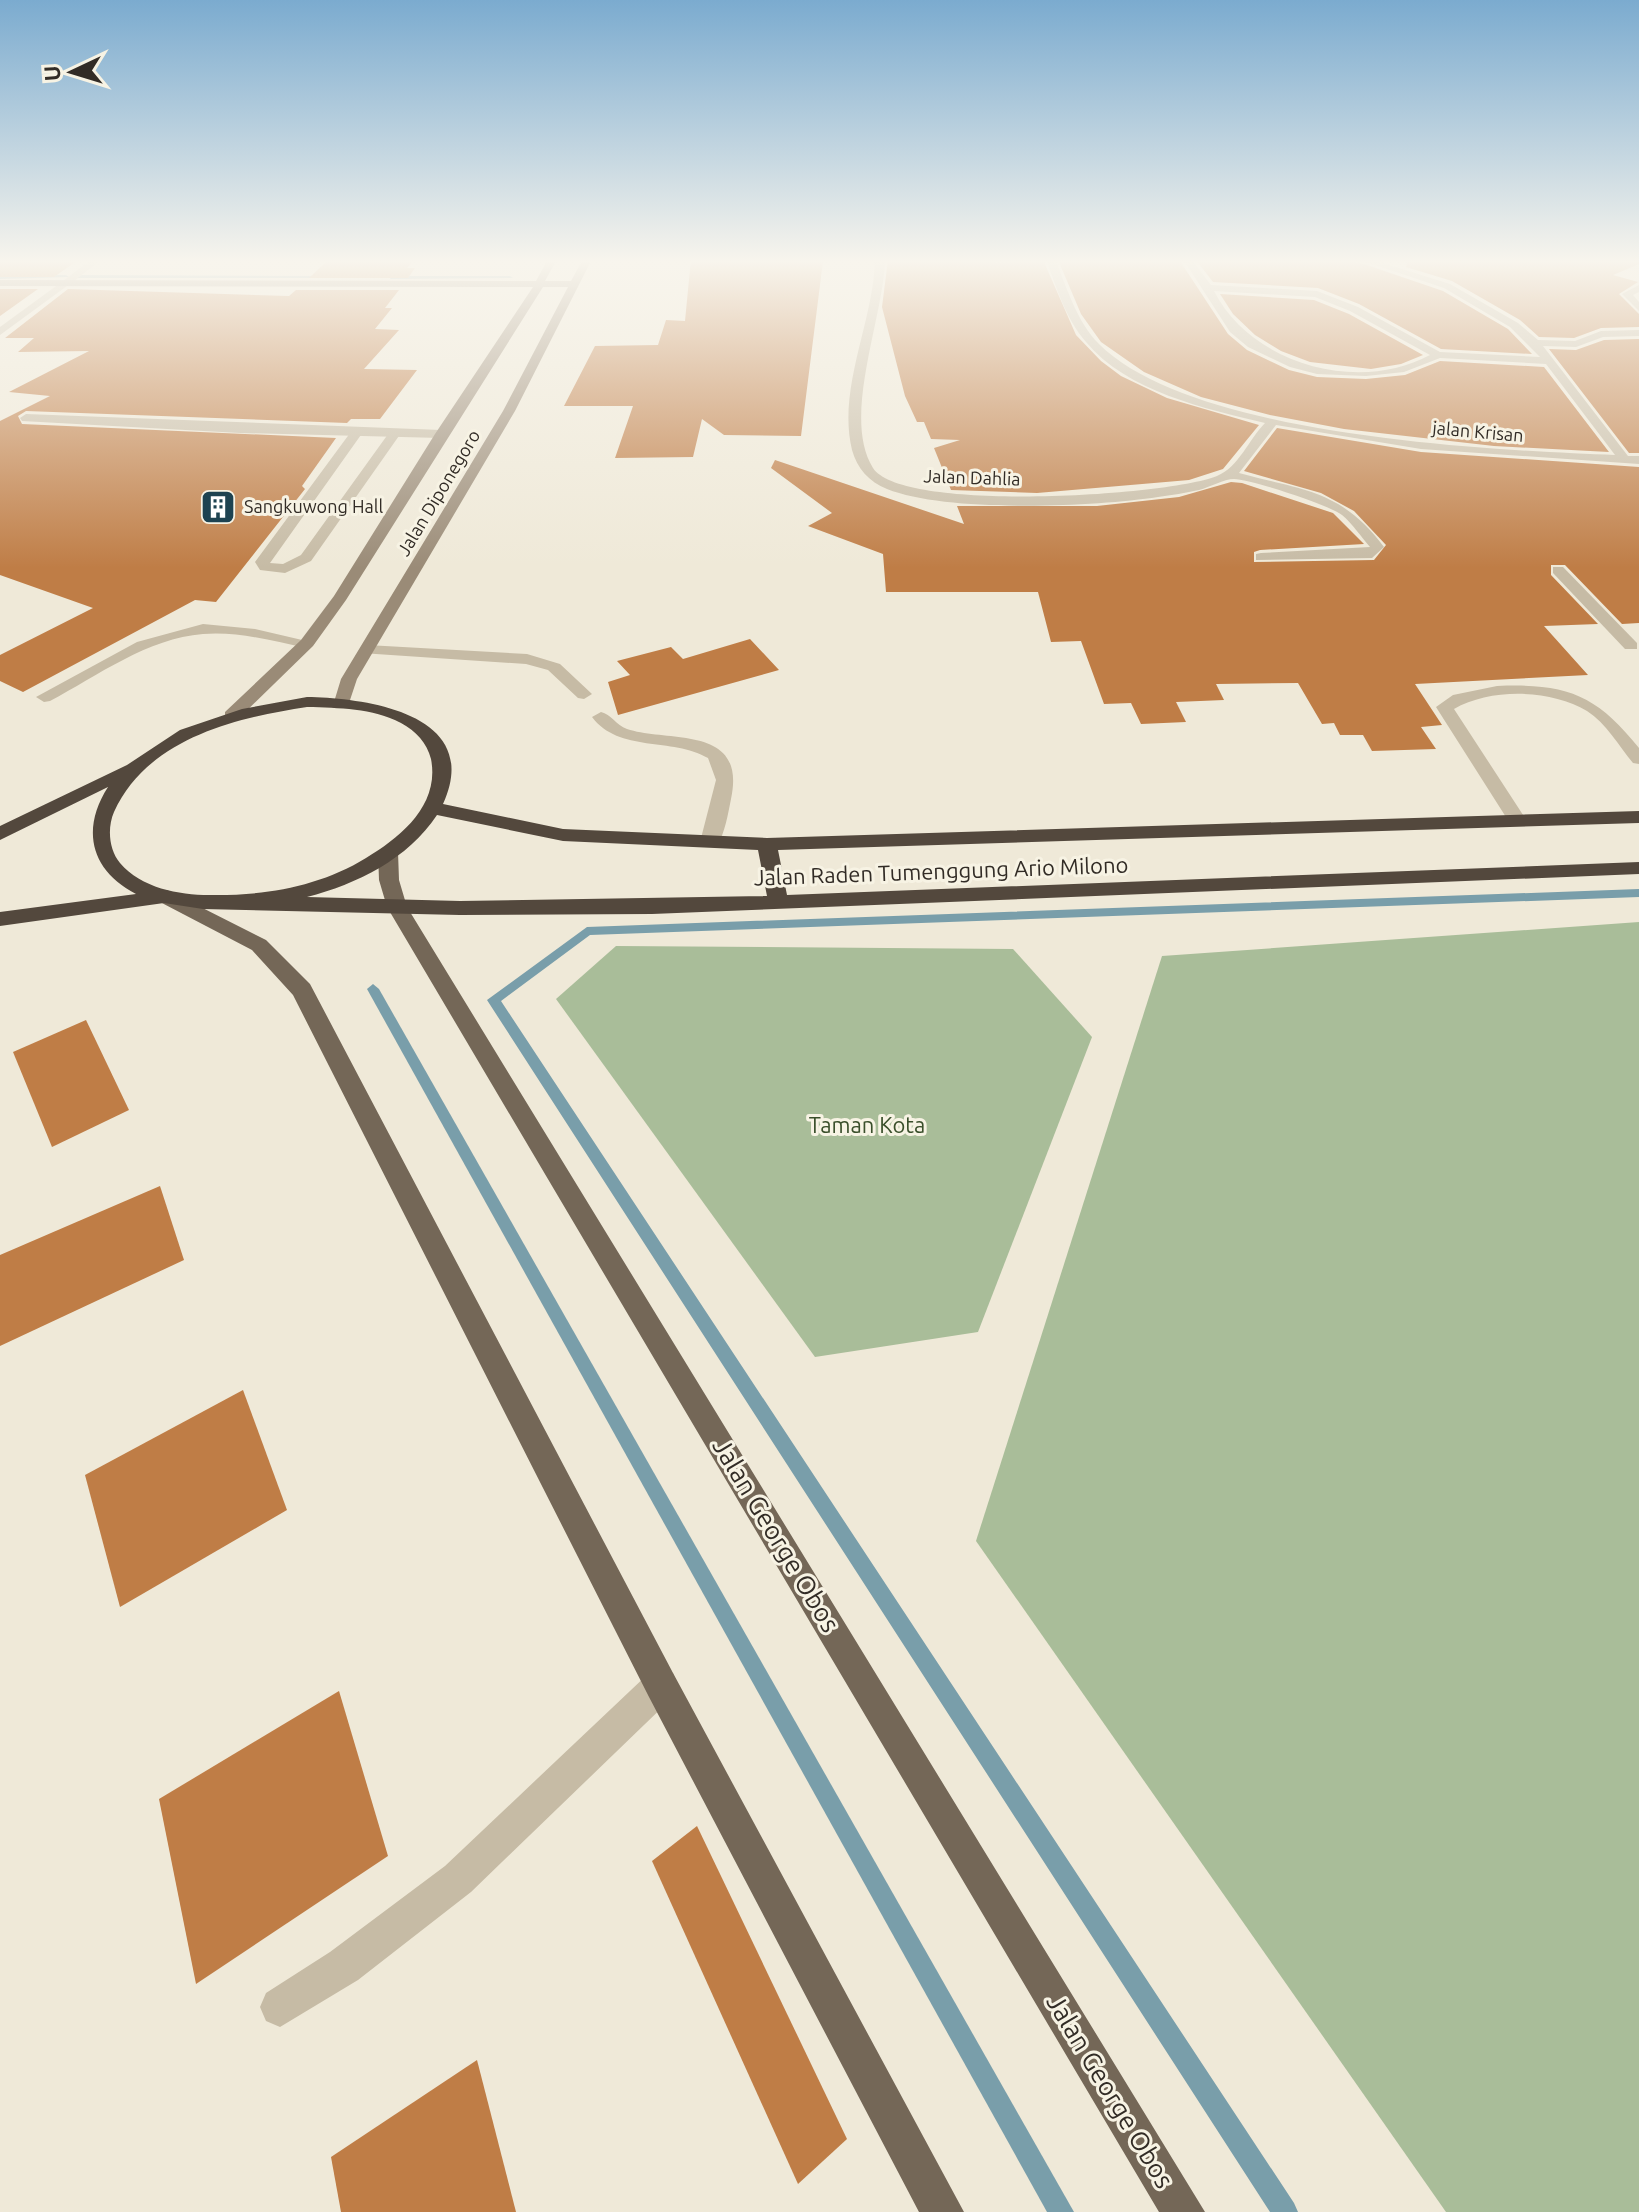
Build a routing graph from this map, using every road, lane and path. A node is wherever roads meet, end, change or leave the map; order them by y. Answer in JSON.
{"nodes":[{"id":1,"x":488,"y":362,"type":"edge"},
{"id":2,"x":534,"y":362,"type":"edge"},
{"id":3,"x":863,"y":362,"type":"edge"},
{"id":4,"x":1120,"y":362,"type":"edge"},
{"id":5,"x":1282,"y":362,"type":"edge"},
{"id":6,"x":1427,"y":362,"type":"edge"},
{"id":7,"x":1551,"y":362,"type":"edge"},
{"id":8,"x":26,"y":418,"type":"dead end"},
{"id":9,"x":1271,"y":423,"type":"junction"},
{"id":10,"x":357,"y":432,"type":"junction"},
{"id":11,"x":395,"y":433,"type":"junction"},
{"id":12,"x":441,"y":434,"type":"junction"},
{"id":13,"x":1624,"y":459,"type":"junction"},
{"id":14,"x":1639,"y":460,"type":"edge"},
{"id":15,"x":1230,"y":474,"type":"junction"},
{"id":16,"x":1261,"y":557,"type":"dead end"},
{"id":17,"x":1558,"y":570,"type":"dead end"},
{"id":18,"x":307,"y":643,"type":"junction"},
{"id":19,"x":1636,"y":649,"type":"edge"},
{"id":20,"x":367,"y":650,"type":"junction"},
{"id":21,"x":584,"y":694,"type":"dead end"},
{"id":22,"x":44,"y":697,"type":"dead end"},
{"id":23,"x":342,"y":702,"type":"junction"},
{"id":24,"x":231,"y":716,"type":"junction"},
{"id":25,"x":601,"y":717,"type":"dead end"},
{"id":26,"x":1639,"y":759,"type":"edge"},
{"id":27,"x":141,"y":763,"type":"junction"},
{"id":28,"x":433,"y":808,"type":"junction"},
{"id":29,"x":1639,"y":817,"type":"edge"},
{"id":30,"x":1518,"y":821,"type":"junction"},
{"id":31,"x":0,"y":834,"type":"edge"},
{"id":32,"x":710,"y":842,"type":"junction"},
{"id":33,"x":767,"y":844,"type":"junction"},
{"id":34,"x":388,"y":852,"type":"junction"},
{"id":35,"x":1639,"y":868,"type":"edge"},
{"id":36,"x":167,"y":897,"type":"junction"},
{"id":37,"x":778,"y":901,"type":"junction"},
{"id":38,"x":244,"y":902,"type":"junction"},
{"id":39,"x":397,"y":907,"type":"junction"},
{"id":40,"x":0,"y":919,"type":"edge"},
{"id":41,"x":661,"y":1685,"type":"junction"},
{"id":42,"x":280,"y":2007,"type":"dead end"},
{"id":43,"x":942,"y":2212,"type":"edge"},
{"id":44,"x":1183,"y":2212,"type":"edge"}],
"edges":[{"from":1,"to":12,"type":"main road","name":"Jalan Diponegoro"},
{"from":2,"to":20,"type":"main road","name":"Jalan Diponegoro"},
{"from":3,"to":15,"type":"street","name":"Jalan Dahlia"},
{"from":4,"to":9,"type":"street","name":"jalan Krisan"},
{"from":5,"to":6,"type":"street"},
{"from":7,"to":13,"type":"street"},
{"from":8,"to":10,"type":"street"},
{"from":9,"to":13,"type":"street","name":"jalan Krisan"},
{"from":9,"to":15,"type":"street"},
{"from":10,"to":11,"type":"street"},
{"from":10,"to":11,"type":"street"},
{"from":11,"to":12,"type":"street"},
{"from":12,"to":18,"type":"main road","name":"Jalan Diponegoro"},
{"from":13,"to":14,"type":"street","name":"jalan Krisan"},
{"from":15,"to":16,"type":"street"},
{"from":17,"to":19,"type":"street"},
{"from":18,"to":22,"type":"street"},
{"from":18,"to":24,"type":"main road","name":"Jalan Diponegoro"},
{"from":20,"to":21,"type":"street"},
{"from":20,"to":23,"type":"main road","name":"Jalan Diponegoro"},
{"from":23,"to":24,"type":"highway"},
{"from":23,"to":28,"type":"highway"},
{"from":24,"to":27,"type":"highway"},
{"from":25,"to":32,"type":"street"},
{"from":26,"to":30,"type":"street"},
{"from":27,"to":31,"type":"highway"},
{"from":27,"to":36,"type":"highway"},
{"from":28,"to":32,"type":"highway","name":"Jalan Raden Tumenggung Ario Milono"},
{"from":28,"to":34,"type":"highway"},
{"from":29,"to":30,"type":"highway","name":"Jalan Raden Tumenggung Ario Milono"},
{"from":30,"to":33,"type":"highway","name":"Jalan Raden Tumenggung Ario Milono"},
{"from":32,"to":33,"type":"highway","name":"Jalan Raden Tumenggung Ario Milono"},
{"from":33,"to":37,"type":"highway"},
{"from":34,"to":38,"type":"highway"},
{"from":34,"to":39,"type":"main road","name":"Jalan George Obos"},
{"from":35,"to":37,"type":"highway","name":"Jalan Raden Tumenggung Ario Milono"},
{"from":36,"to":38,"type":"highway"},
{"from":36,"to":40,"type":"highway"},
{"from":36,"to":41,"type":"main road"},
{"from":37,"to":39,"type":"highway","name":"Jalan Raden Tumenggung Ario Milono"},
{"from":38,"to":39,"type":"highway","name":"Jalan Raden Tumenggung Ario Milono"},
{"from":39,"to":44,"type":"main road","name":"Jalan George Obos"},
{"from":41,"to":42,"type":"street"},
{"from":41,"to":43,"type":"main road"}]}
